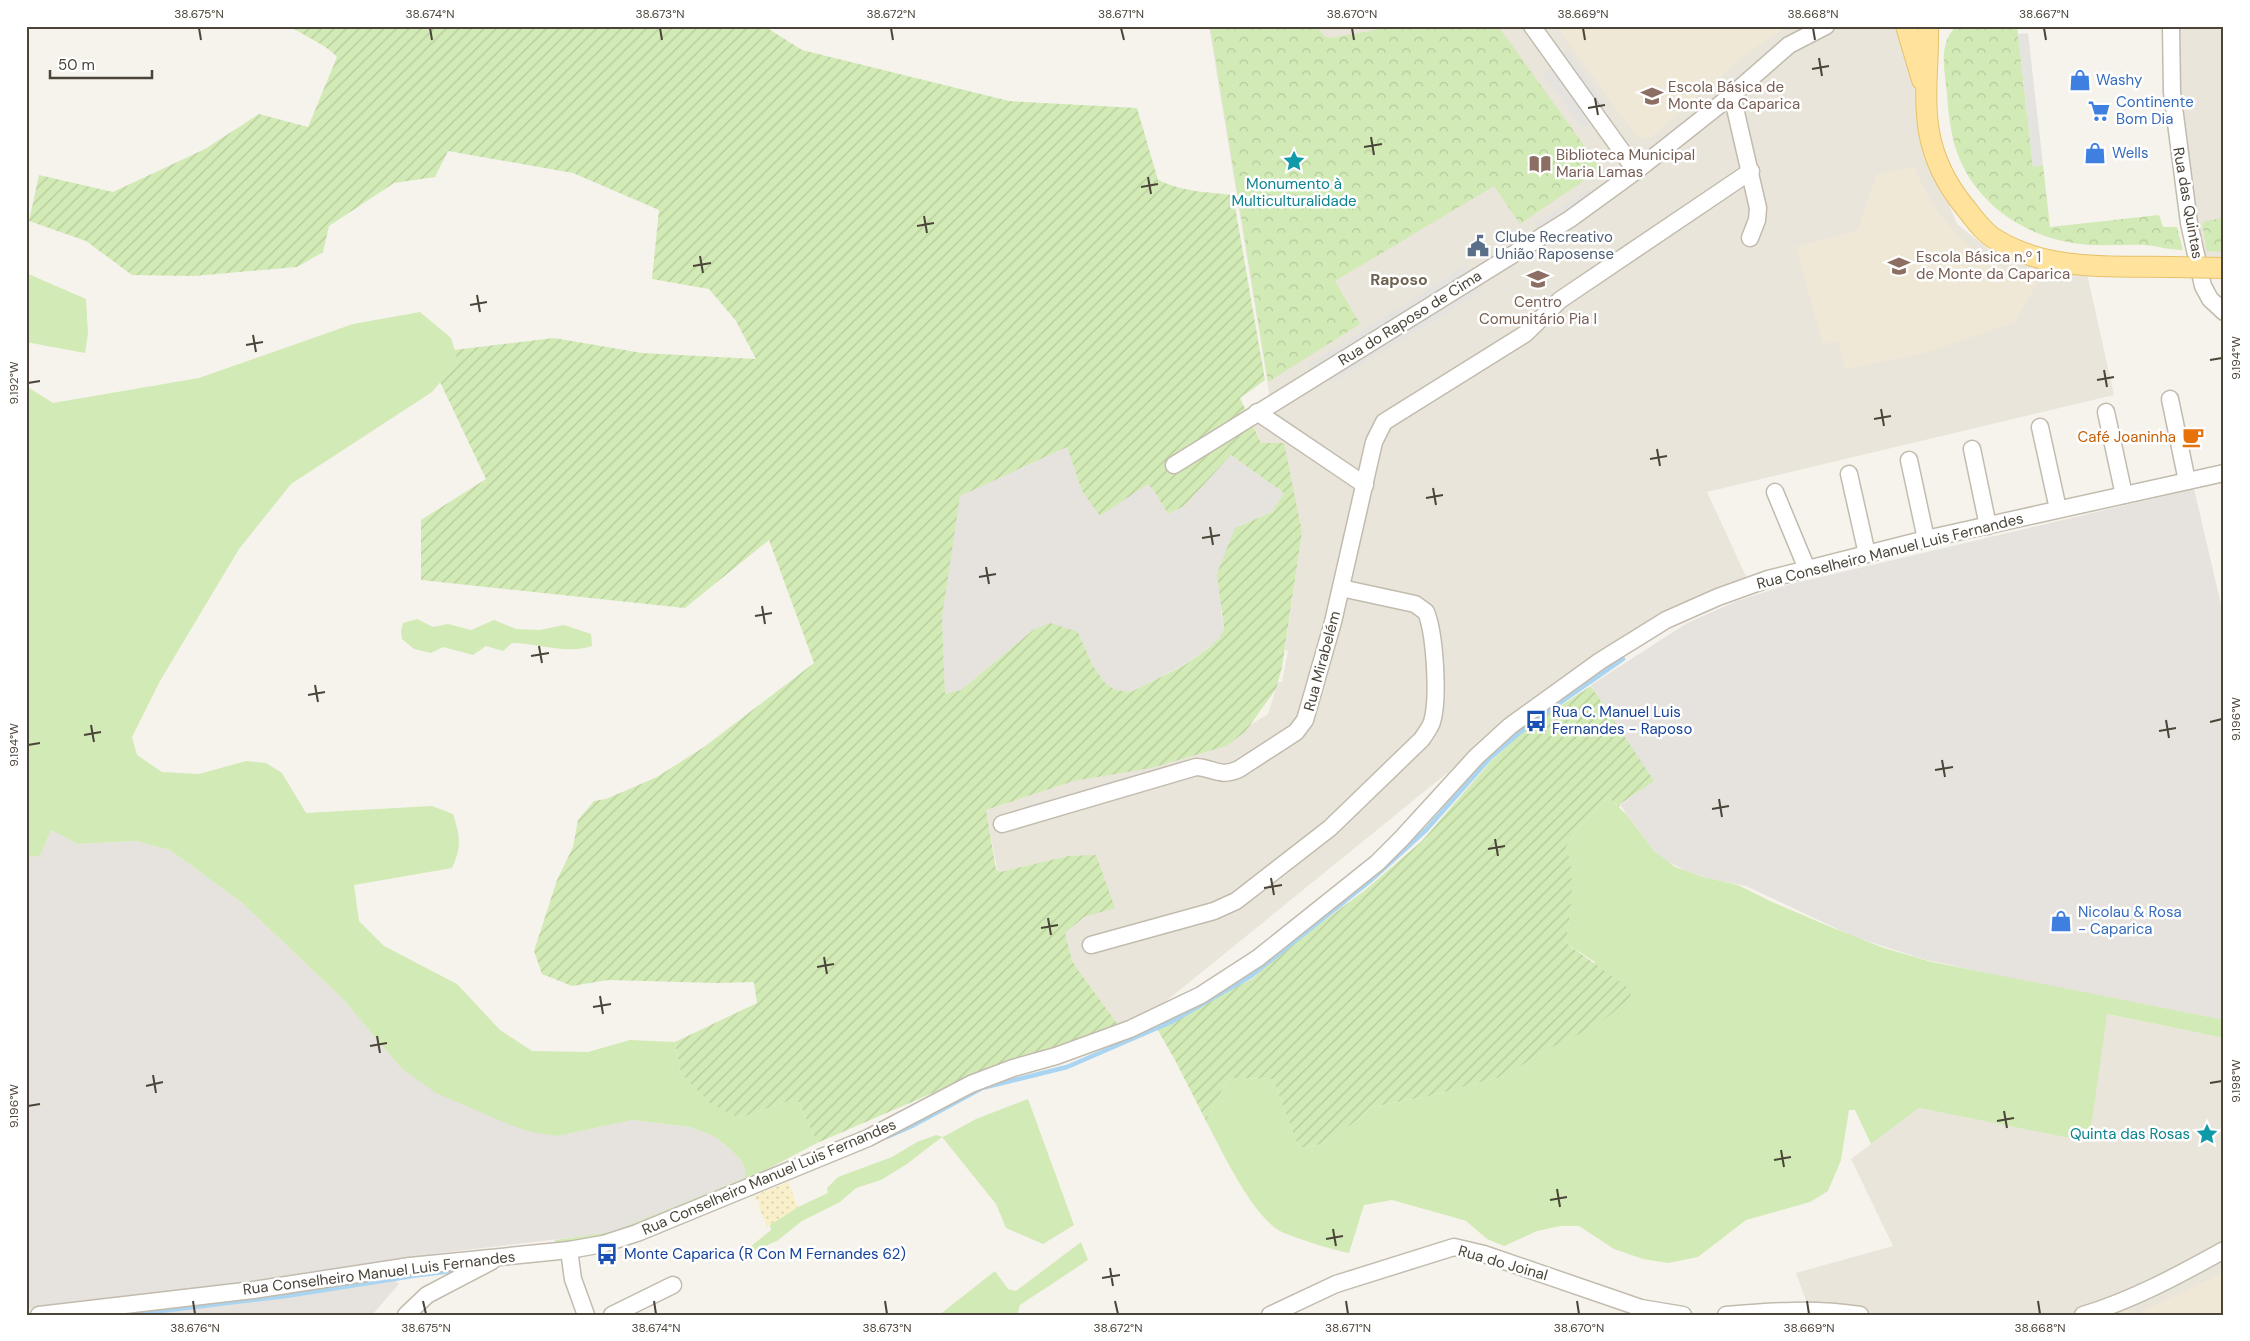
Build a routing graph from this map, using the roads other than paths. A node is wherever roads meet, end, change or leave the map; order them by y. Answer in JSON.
{"nodes":[{"id":1,"x":1532,"y":26,"type":"edge"},
{"id":2,"x":1826,"y":26,"type":"edge"},
{"id":3,"x":1906,"y":26,"type":"edge"},
{"id":4,"x":1928,"y":26,"type":"edge"},
{"id":5,"x":2170,"y":26,"type":"edge"},
{"id":6,"x":1925,"y":89,"type":"junction"},
{"id":7,"x":1732,"y":95,"type":"junction"},
{"id":8,"x":1636,"y":171,"type":"junction"},
{"id":9,"x":1750,"y":171,"type":"junction"},
{"id":10,"x":1750,"y":238,"type":"dead end"},
{"id":11,"x":2224,"y":268,"type":"edge"},
{"id":12,"x":2224,"y":312,"type":"edge"},
{"id":13,"x":2170,"y":399,"type":"dead end"},
{"id":14,"x":1257,"y":412,"type":"junction"},
{"id":15,"x":2106,"y":412,"type":"dead end"},
{"id":16,"x":2040,"y":427,"type":"dead end"},
{"id":17,"x":1972,"y":449,"type":"dead end"},
{"id":18,"x":1909,"y":460,"type":"dead end"},
{"id":19,"x":1174,"y":465,"type":"dead end"},
{"id":20,"x":2224,"y":473,"type":"edge"},
{"id":21,"x":1849,"y":474,"type":"dead end"},
{"id":22,"x":2187,"y":481,"type":"junction"},
{"id":23,"x":1365,"y":485,"type":"junction"},
{"id":24,"x":1775,"y":492,"type":"dead end"},
{"id":25,"x":2124,"y":495,"type":"junction"},
{"id":26,"x":2058,"y":509,"type":"junction"},
{"id":27,"x":1988,"y":526,"type":"junction"},
{"id":28,"x":1926,"y":539,"type":"junction"},
{"id":29,"x":1867,"y":554,"type":"junction"},
{"id":30,"x":1807,"y":569,"type":"junction"},
{"id":31,"x":1341,"y":588,"type":"junction"},
{"id":32,"x":1002,"y":824,"type":"dead end"},
{"id":33,"x":1091,"y":945,"type":"dead end"},
{"id":34,"x":569,"y":1250,"type":"junction"},
{"id":35,"x":2224,"y":1250,"type":"edge"},
{"id":36,"x":499,"y":1257,"type":"junction"},
{"id":37,"x":672,"y":1285,"type":"dead end"},
{"id":38,"x":581,"y":1313,"type":"edge"},
{"id":39,"x":39,"y":1315,"type":"edge"},
{"id":40,"x":406,"y":1315,"type":"edge"},
{"id":41,"x":612,"y":1315,"type":"edge"},
{"id":42,"x":1270,"y":1315,"type":"edge"},
{"id":43,"x":1683,"y":1315,"type":"edge"},
{"id":44,"x":1726,"y":1315,"type":"edge"},
{"id":45,"x":1860,"y":1315,"type":"edge"},
{"id":46,"x":2084,"y":1315,"type":"edge"}],
"edges":[{"from":1,"to":8,"type":"street"},
{"from":2,"to":7,"type":"street","name":"Rua do Raposo de Cima"},
{"from":3,"to":6,"type":"main road"},
{"from":4,"to":6,"type":"main road"},
{"from":5,"to":12,"type":"street","name":"Rua das Quintas"},
{"from":6,"to":11,"type":"main road","bridge":true},
{"from":7,"to":8,"type":"street","name":"Rua do Raposo de Cima"},
{"from":7,"to":9,"type":"street"},
{"from":8,"to":14,"type":"street","name":"Rua do Raposo de Cima"},
{"from":9,"to":10,"type":"street"},
{"from":9,"to":23,"type":"street"},
{"from":13,"to":22,"type":"street"},
{"from":14,"to":19,"type":"street","name":"Rua do Raposo de Cima"},
{"from":14,"to":23,"type":"street"},
{"from":15,"to":25,"type":"street"},
{"from":16,"to":26,"type":"street"},
{"from":17,"to":27,"type":"street"},
{"from":18,"to":28,"type":"street"},
{"from":20,"to":22,"type":"street","name":"Rua Conselheiro Manuel Luis Fernandes"},
{"from":21,"to":29,"type":"street"},
{"from":22,"to":25,"type":"street","name":"Rua Conselheiro Manuel Luis Fernandes"},
{"from":23,"to":31,"type":"street","name":"Rua Mirabelém"},
{"from":24,"to":30,"type":"street"},
{"from":25,"to":26,"type":"street","name":"Rua Conselheiro Manuel Luis Fernandes"},
{"from":26,"to":27,"type":"street","name":"Rua Conselheiro Manuel Luis Fernandes"},
{"from":27,"to":28,"type":"street","name":"Rua Conselheiro Manuel Luis Fernandes"},
{"from":28,"to":29,"type":"street","name":"Rua Conselheiro Manuel Luis Fernandes"},
{"from":29,"to":30,"type":"street","name":"Rua Conselheiro Manuel Luis Fernandes"},
{"from":30,"to":34,"type":"street","name":"Rua Conselheiro Manuel Luis Fernandes"},
{"from":31,"to":32,"type":"street","name":"Rua Mirabelém"},
{"from":31,"to":33,"type":"street"},
{"from":34,"to":36,"type":"street","name":"Rua Conselheiro Manuel Luis Fernandes"},
{"from":34,"to":38,"type":"street"},
{"from":35,"to":46,"type":"street"},
{"from":36,"to":39,"type":"street","name":"Rua Conselheiro Manuel Luis Fernandes"},
{"from":36,"to":40,"type":"street"},
{"from":37,"to":41,"type":"street"},
{"from":42,"to":43,"type":"street","name":"Rua do Joinal"},
{"from":44,"to":45,"type":"street"}]}
